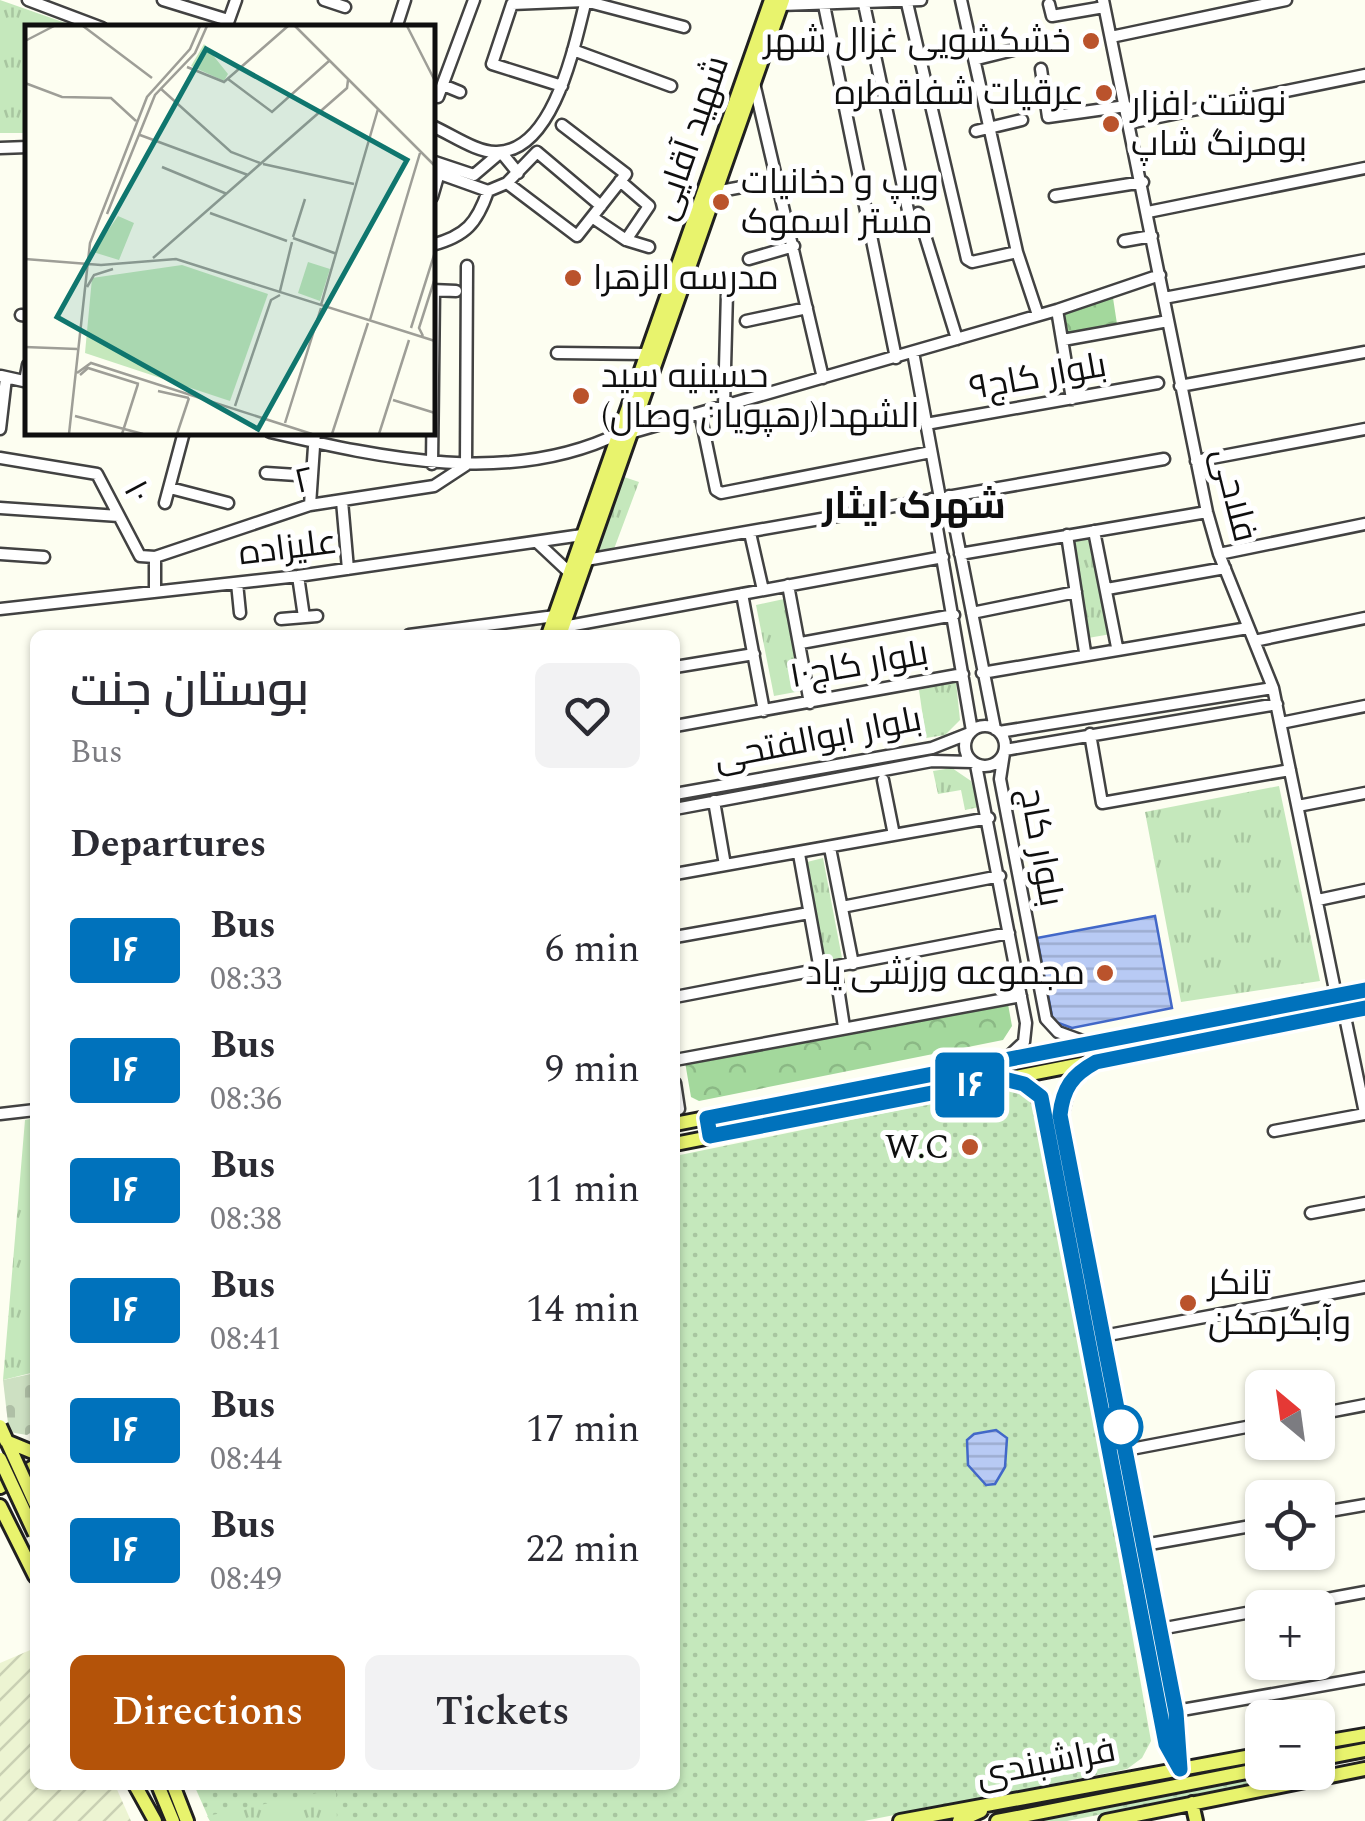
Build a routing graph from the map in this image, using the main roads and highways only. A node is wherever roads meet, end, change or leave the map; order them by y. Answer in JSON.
{"nodes":[{"id":1,"x":778,"y":2,"type":"edge"},
{"id":2,"x":686,"y":258,"type":"junction"},
{"id":3,"x":625,"y":432,"type":"junction"},
{"id":4,"x":560,"y":626,"type":"edge"},
{"id":5,"x":1365,"y":990,"type":"edge"},
{"id":6,"x":1365,"y":1008,"type":"edge"},
{"id":7,"x":1096,"y":1062,"type":"junction"},
{"id":8,"x":1004,"y":1079,"type":"junction"},
{"id":9,"x":1054,"y":1117,"type":"junction"},
{"id":10,"x":707,"y":1118,"type":"junction"},
{"id":11,"x":680,"y":1123,"type":"edge"},
{"id":12,"x":710,"y":1136,"type":"junction"},
{"id":13,"x":680,"y":1143,"type":"edge"},
{"id":14,"x":0,"y":1426,"type":"edge"},
{"id":15,"x":0,"y":1437,"type":"edge"},
{"id":16,"x":30,"y":1447,"type":"edge"},
{"id":17,"x":30,"y":1452,"type":"edge"},
{"id":18,"x":0,"y":1461,"type":"edge"},
{"id":19,"x":30,"y":1469,"type":"edge"},
{"id":20,"x":0,"y":1486,"type":"edge"},
{"id":21,"x":30,"y":1493,"type":"edge"},
{"id":22,"x":30,"y":1493,"type":"edge"},
{"id":23,"x":0,"y":1506,"type":"edge"},
{"id":24,"x":10,"y":1522,"type":"junction"},
{"id":25,"x":30,"y":1524,"type":"edge"},
{"id":26,"x":30,"y":1565,"type":"edge"},
{"id":27,"x":1365,"y":1735,"type":"edge"},
{"id":28,"x":1335,"y":1741,"type":"edge"},
{"id":29,"x":1181,"y":1742,"type":"junction"},
{"id":30,"x":1166,"y":1744,"type":"junction"},
{"id":31,"x":1365,"y":1750,"type":"edge"},
{"id":32,"x":1335,"y":1756,"type":"edge"},
{"id":33,"x":1245,"y":1757,"type":"edge"},
{"id":34,"x":1365,"y":1768,"type":"edge"},
{"id":35,"x":1180,"y":1769,"type":"junction"},
{"id":36,"x":1245,"y":1773,"type":"edge"},
{"id":37,"x":140,"y":1790,"type":"edge"},
{"id":38,"x":160,"y":1790,"type":"edge"},
{"id":39,"x":175,"y":1790,"type":"edge"},
{"id":40,"x":997,"y":1803,"type":"junction"},
{"id":41,"x":1192,"y":1803,"type":"junction"},
{"id":42,"x":155,"y":1821,"type":"edge"},
{"id":43,"x":174,"y":1821,"type":"edge"},
{"id":44,"x":187,"y":1821,"type":"edge"},
{"id":45,"x":900,"y":1821,"type":"edge"},
{"id":46,"x":959,"y":1821,"type":"edge"},
{"id":47,"x":997,"y":1821,"type":"edge"},
{"id":48,"x":1106,"y":1821,"type":"edge"},
{"id":49,"x":1196,"y":1821,"type":"edge"}],
"edges":[{"from":1,"to":2,"type":"main road","name":"شهید آقایی"},
{"from":1,"to":2,"type":"main road","name":"شهید آقایی"},
{"from":2,"to":3,"type":"main road","name":"شهید آقایی"},
{"from":2,"to":3,"type":"main road","name":"شهید آقایی"},
{"from":3,"to":4,"type":"main road","name":"شهید آقایی"},
{"from":3,"to":4,"type":"main road","name":"شهید آقایی"},
{"from":5,"to":10,"type":"main road"},
{"from":6,"to":7,"type":"main road"},
{"from":7,"to":8,"type":"main road"},
{"from":7,"to":9,"type":"main road"},
{"from":8,"to":9,"type":"main road"},
{"from":8,"to":12,"type":"main road"},
{"from":9,"to":29,"type":"main road"},
{"from":9,"to":30,"type":"main road"},
{"from":10,"to":11,"type":"main road"},
{"from":10,"to":12,"type":"main road"},
{"from":12,"to":13,"type":"main road"},
{"from":14,"to":21,"type":"main road","bridge":true},
{"from":15,"to":17,"type":"main road","bridge":true},
{"from":16,"to":18,"type":"main road"},
{"from":18,"to":25,"type":"main road","bridge":true},
{"from":19,"to":20,"type":"main road"},
{"from":22,"to":24,"type":"main road"},
{"from":23,"to":24,"type":"main road"},
{"from":24,"to":26,"type":"main road"},
{"from":27,"to":28,"type":"main road"},
{"from":29,"to":30,"type":"main road"},
{"from":29,"to":35,"type":"main road"},
{"from":30,"to":35,"type":"main road"},
{"from":31,"to":32,"type":"main road"},
{"from":33,"to":35,"type":"main road","name":"فراشبندی"},
{"from":34,"to":41,"type":"main road","name":"فراشبندی"},
{"from":35,"to":40,"type":"main road","name":"فراشبندی"},
{"from":36,"to":47,"type":"main road","name":"فراشبندی"},
{"from":37,"to":42,"type":"main road"},
{"from":38,"to":43,"type":"main road"},
{"from":39,"to":44,"type":"main road"},
{"from":40,"to":45,"type":"main road","name":"فراشبندی"},
{"from":40,"to":46,"type":"main road"},
{"from":41,"to":48,"type":"main road","name":"فراشبندی"},
{"from":41,"to":49,"type":"main road"}]}
